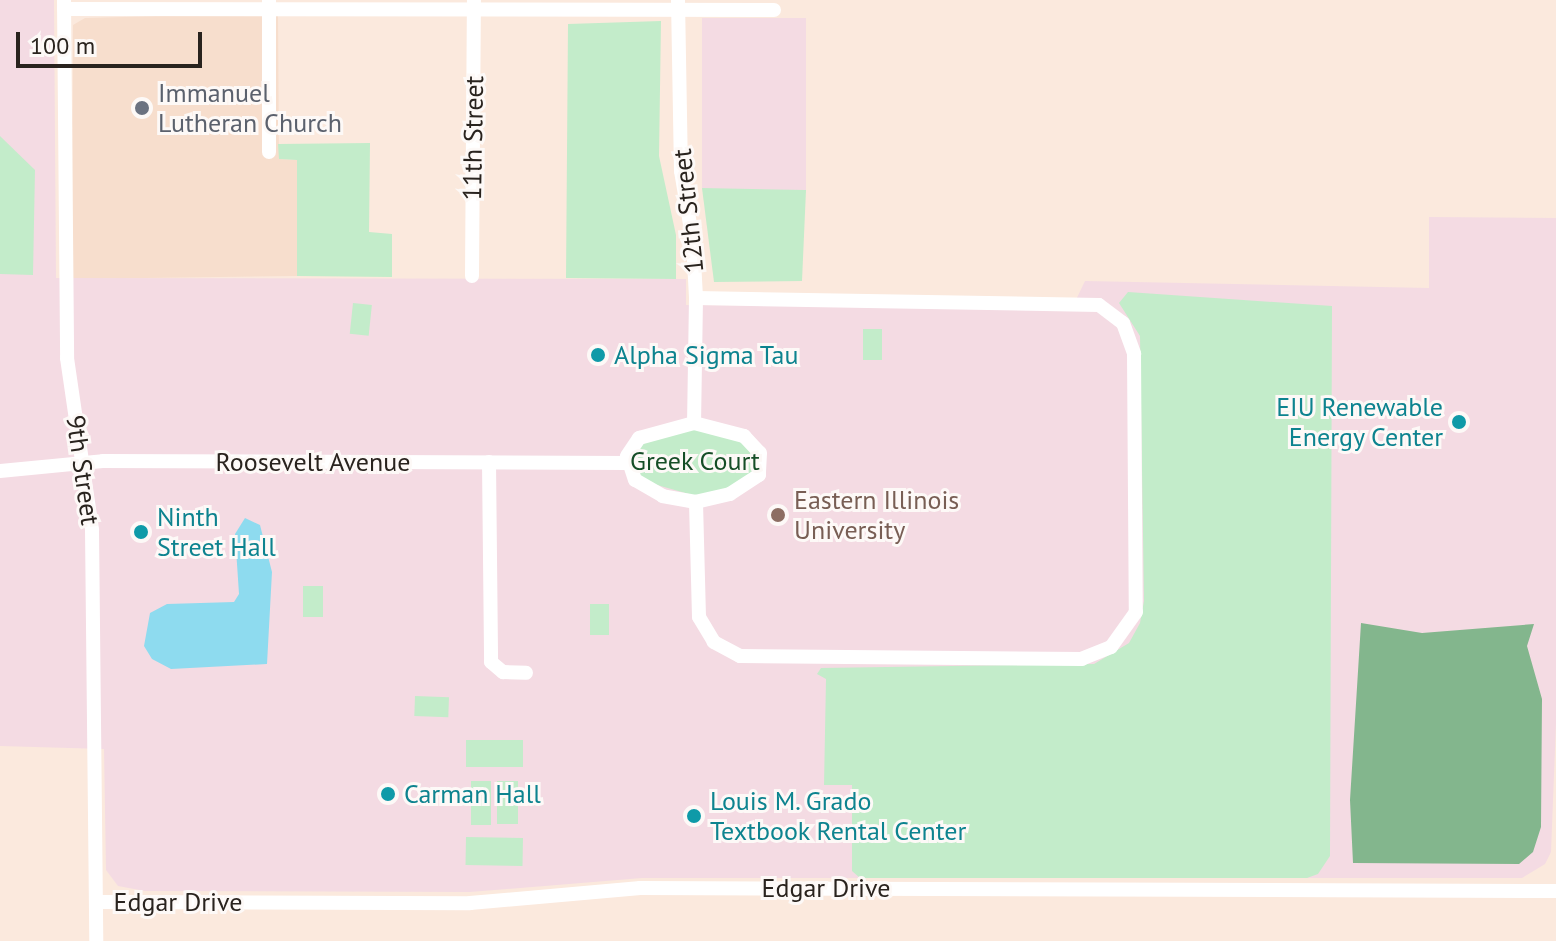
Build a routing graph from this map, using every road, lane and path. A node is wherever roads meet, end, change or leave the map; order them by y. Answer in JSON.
{"nodes":[{"id":1,"x":64,"y":4,"type":"edge"},
{"id":2,"x":269,"y":4,"type":"edge"},
{"id":3,"x":678,"y":5,"type":"edge"},
{"id":4,"x":474,"y":6,"type":"edge"},
{"id":5,"x":774,"y":10,"type":"dead end"},
{"id":6,"x":269,"y":152,"type":"dead end"},
{"id":7,"x":472,"y":276,"type":"dead end"},
{"id":8,"x":696,"y":298,"type":"junction"},
{"id":9,"x":694,"y":423,"type":"junction"},
{"id":10,"x":84,"y":462,"type":"junction"},
{"id":11,"x":489,"y":462,"type":"junction"},
{"id":12,"x":627,"y":463,"type":"junction"},
{"id":13,"x":0,"y":471,"type":"edge"},
{"id":14,"x":696,"y":502,"type":"junction"},
{"id":15,"x":526,"y":673,"type":"dead end"},
{"id":16,"x":1556,"y":891,"type":"edge"},
{"id":17,"x":96,"y":902,"type":"junction"},
{"id":18,"x":96,"y":941,"type":"edge"}],
"edges":[{"from":1,"to":2,"type":"street"},
{"from":1,"to":10,"type":"street","name":"9th Street"},
{"from":2,"to":4,"type":"street"},
{"from":2,"to":6,"type":"street"},
{"from":3,"to":4,"type":"street"},
{"from":3,"to":5,"type":"street"},
{"from":3,"to":8,"type":"street","name":"12th Street"},
{"from":4,"to":7,"type":"street","name":"11th Street"},
{"from":8,"to":9,"type":"street","name":"12th Street"},
{"from":8,"to":14,"type":"street"},
{"from":9,"to":12,"type":"street"},
{"from":9,"to":14,"type":"street"},
{"from":10,"to":11,"type":"street","name":"Roosevelt Avenue"},
{"from":10,"to":13,"type":"street","name":"Roosevelt Avenue"},
{"from":10,"to":17,"type":"street","name":"9th Street"},
{"from":11,"to":12,"type":"street","name":"Roosevelt Avenue"},
{"from":11,"to":15,"type":"street"},
{"from":12,"to":14,"type":"street"},
{"from":16,"to":17,"type":"street","name":"Edgar Drive"},
{"from":17,"to":18,"type":"street","name":"9th Street"}]}
